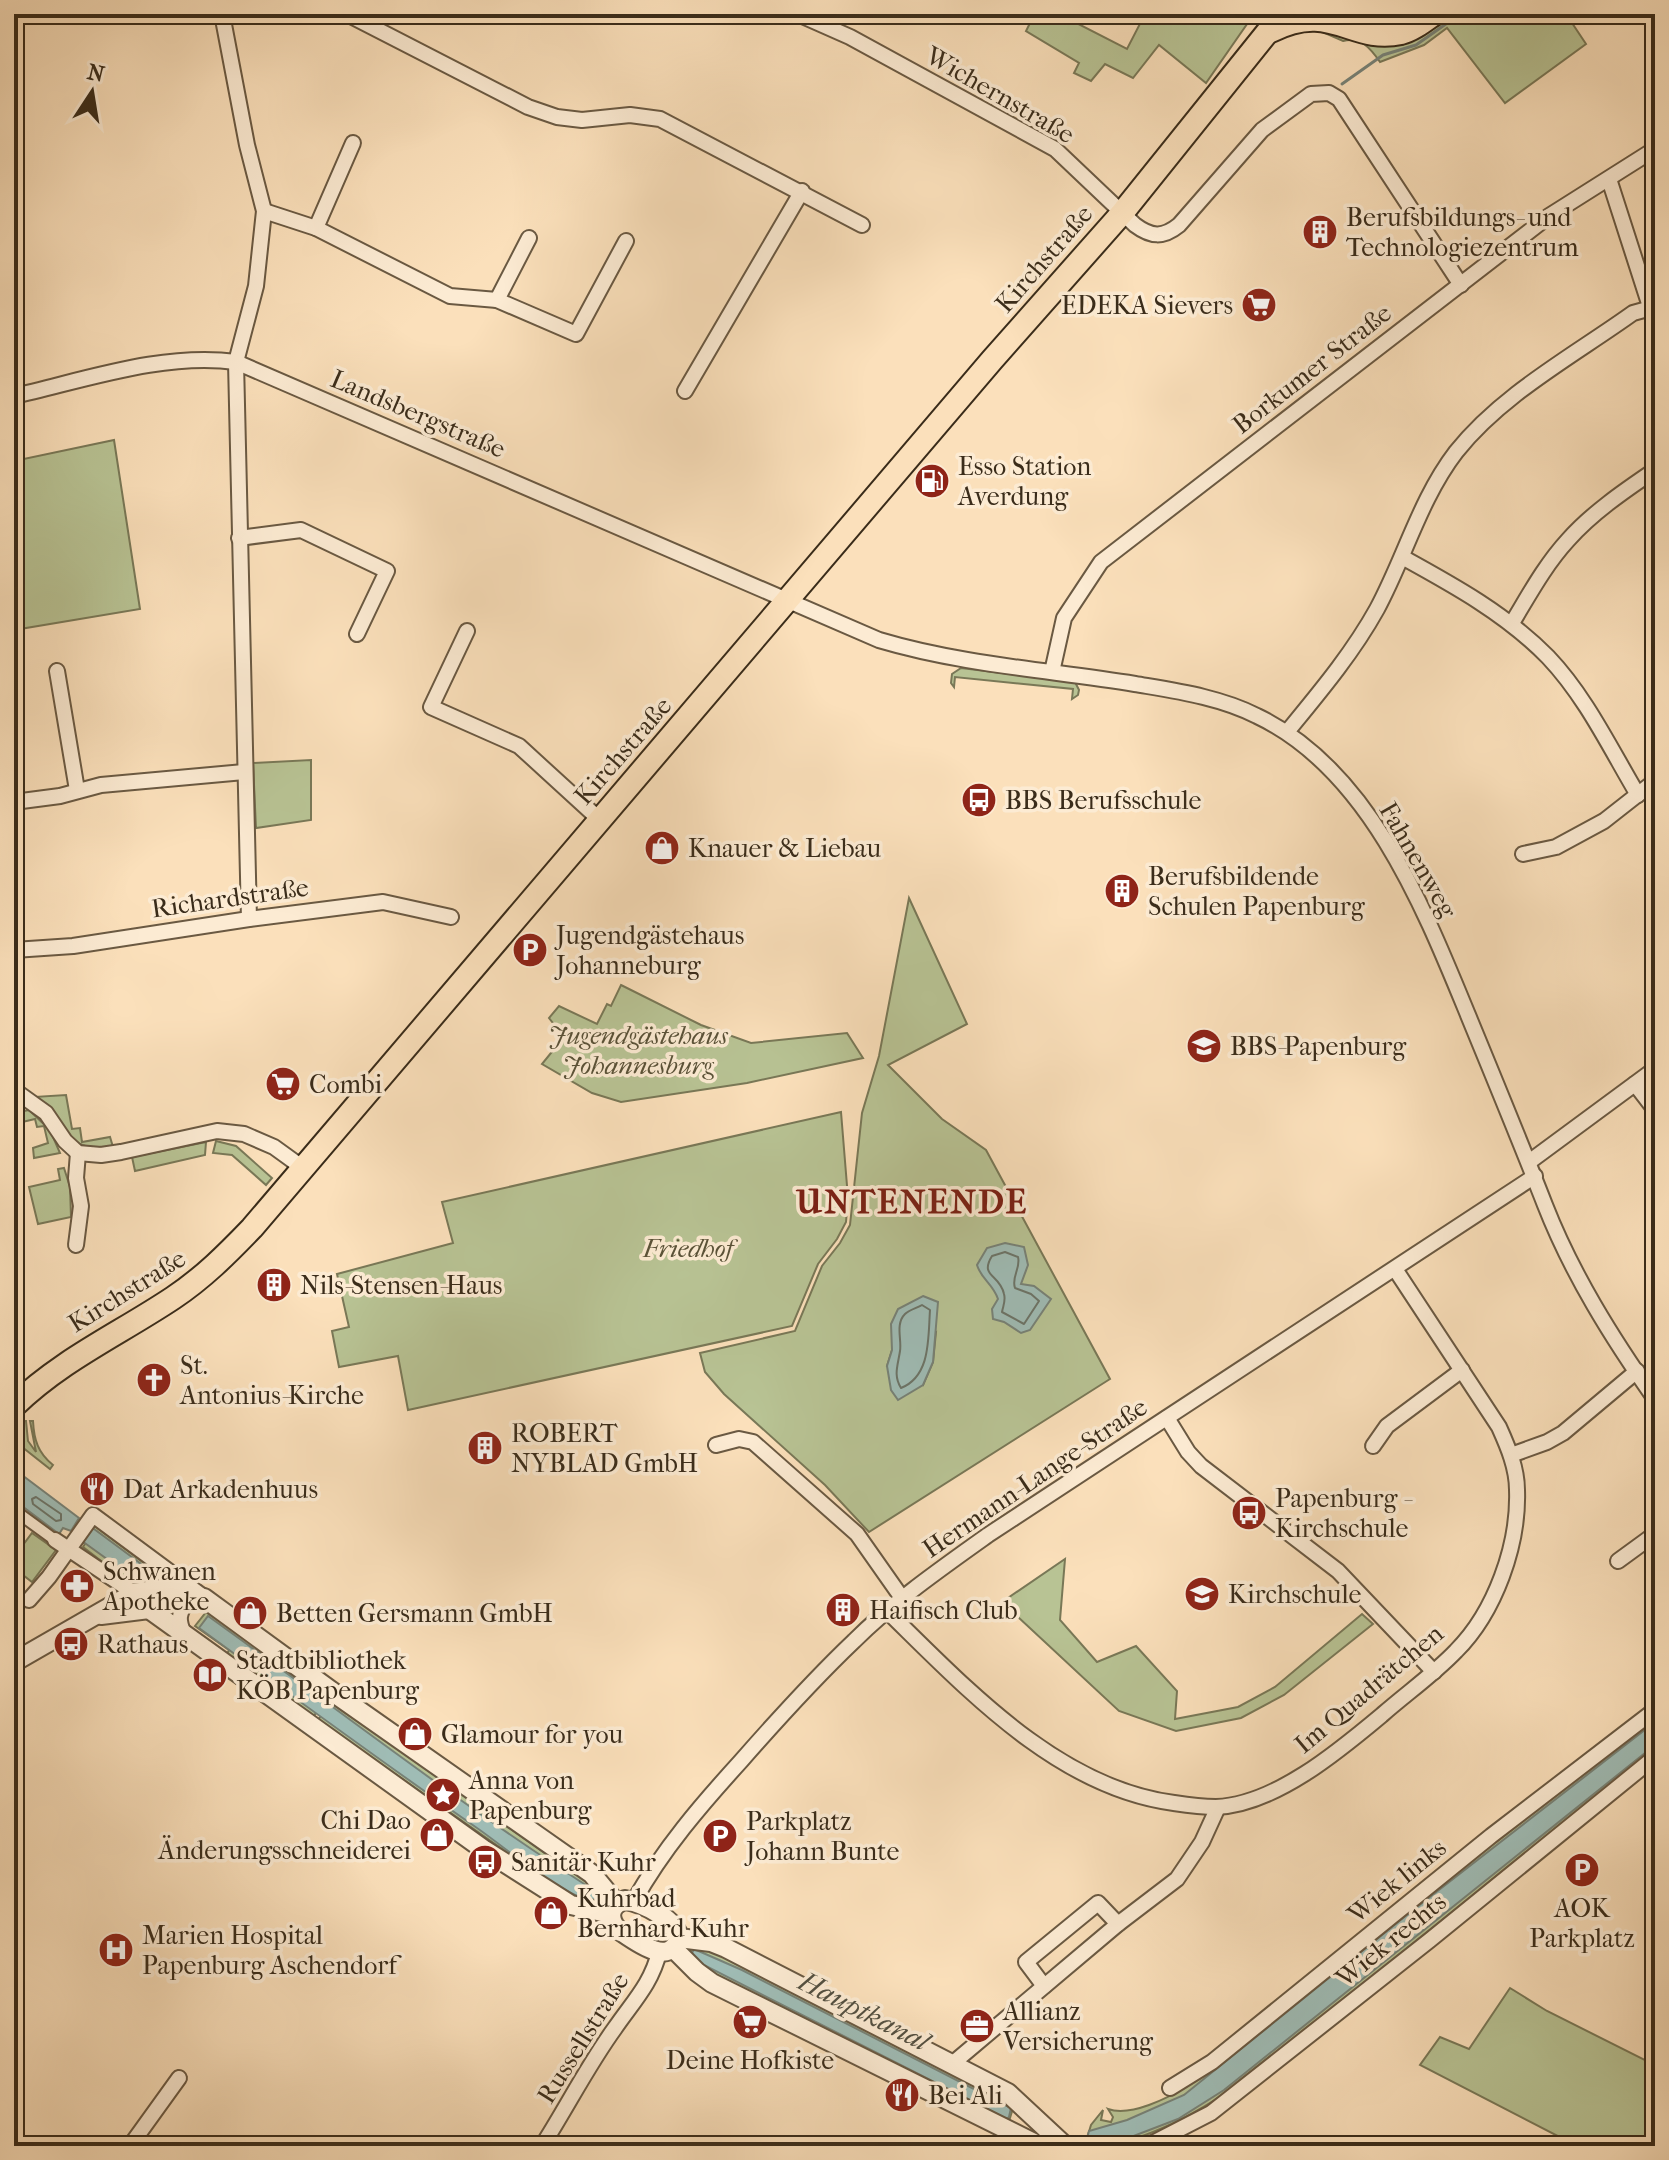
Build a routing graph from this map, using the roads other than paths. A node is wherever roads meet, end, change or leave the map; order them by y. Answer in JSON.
{"nodes":[{"id":1,"x":222,"y":14,"type":"edge"},
{"id":2,"x":347,"y":14,"type":"edge"},
{"id":3,"x":798,"y":14,"type":"edge"},
{"id":4,"x":1434,"y":14,"type":"edge"},
{"id":5,"x":1274,"y":20,"type":"edge"},
{"id":6,"x":1349,"y":21,"type":"edge"},
{"id":7,"x":353,"y":143,"type":"dead end"},
{"id":8,"x":1655,"y":149,"type":"edge"},
{"id":9,"x":1609,"y":179,"type":"junction"},
{"id":10,"x":802,"y":191,"type":"junction"},
{"id":11,"x":264,"y":211,"type":"junction"},
{"id":12,"x":1123,"y":212,"type":"junction"},
{"id":13,"x":862,"y":225,"type":"dead end"},
{"id":14,"x":316,"y":228,"type":"junction"},
{"id":15,"x":529,"y":238,"type":"dead end"},
{"id":16,"x":626,"y":241,"type":"dead end"},
{"id":17,"x":1461,"y":285,"type":"junction"},
{"id":18,"x":497,"y":300,"type":"junction"},
{"id":19,"x":1653,"y":315,"type":"edge"},
{"id":20,"x":236,"y":362,"type":"junction"},
{"id":21,"x":685,"y":391,"type":"dead end"},
{"id":22,"x":14,"y":396,"type":"edge"},
{"id":23,"x":1655,"y":470,"type":"edge"},
{"id":24,"x":239,"y":538,"type":"junction"},
{"id":25,"x":1402,"y":557,"type":"junction"},
{"id":26,"x":789,"y":601,"type":"junction"},
{"id":27,"x":1512,"y":623,"type":"junction"},
{"id":28,"x":467,"y":631,"type":"dead end"},
{"id":29,"x":357,"y":634,"type":"dead end"},
{"id":30,"x":57,"y":671,"type":"dead end"},
{"id":31,"x":1052,"y":672,"type":"junction"},
{"id":32,"x":1287,"y":732,"type":"junction"},
{"id":33,"x":244,"y":772,"type":"junction"},
{"id":34,"x":1655,"y":781,"type":"edge"},
{"id":35,"x":77,"y":790,"type":"junction"},
{"id":36,"x":1638,"y":795,"type":"junction"},
{"id":37,"x":14,"y":802,"type":"edge"},
{"id":38,"x":600,"y":820,"type":"junction"},
{"id":39,"x":1523,"y":854,"type":"dead end"},
{"id":40,"x":451,"y":917,"type":"dead end"},
{"id":41,"x":249,"y":919,"type":"junction"},
{"id":42,"x":14,"y":950,"type":"edge"},
{"id":43,"x":1655,"y":1069,"type":"edge"},
{"id":44,"x":1635,"y":1084,"type":"junction"},
{"id":45,"x":14,"y":1090,"type":"edge"},
{"id":46,"x":1655,"y":1110,"type":"edge"},
{"id":47,"x":78,"y":1153,"type":"junction"},
{"id":48,"x":303,"y":1168,"type":"junction"},
{"id":49,"x":1532,"y":1169,"type":"junction"},
{"id":50,"x":76,"y":1245,"type":"dead end"},
{"id":51,"x":1395,"y":1269,"type":"junction"},
{"id":52,"x":1462,"y":1370,"type":"junction"},
{"id":53,"x":1637,"y":1371,"type":"junction"},
{"id":54,"x":1655,"y":1399,"type":"edge"},
{"id":55,"x":14,"y":1406,"type":"edge"},
{"id":56,"x":1167,"y":1418,"type":"junction"},
{"id":57,"x":716,"y":1445,"type":"dead end"},
{"id":58,"x":1373,"y":1446,"type":"dead end"},
{"id":59,"x":1511,"y":1455,"type":"junction"},
{"id":60,"x":14,"y":1510,"type":"edge"},
{"id":61,"x":1655,"y":1534,"type":"edge"},
{"id":62,"x":55,"y":1540,"type":"joint"},
{"id":63,"x":69,"y":1548,"type":"junction"},
{"id":64,"x":1618,"y":1561,"type":"dead end"},
{"id":65,"x":179,"y":1586,"type":"junction"},
{"id":66,"x":134,"y":1593,"type":"junction"},
{"id":67,"x":204,"y":1598,"type":"junction"},
{"id":68,"x":902,"y":1598,"type":"junction"},
{"id":69,"x":29,"y":1600,"type":"dead end"},
{"id":70,"x":149,"y":1609,"type":"junction"},
{"id":71,"x":887,"y":1611,"type":"junction"},
{"id":72,"x":98,"y":1615,"type":"junction"},
{"id":73,"x":184,"y":1634,"type":"junction"},
{"id":74,"x":14,"y":1662,"type":"edge"},
{"id":75,"x":1434,"y":1672,"type":"junction"},
{"id":76,"x":1655,"y":1710,"type":"edge"},
{"id":77,"x":1655,"y":1757,"type":"edge"},
{"id":78,"x":1218,"y":1807,"type":"junction"},
{"id":79,"x":620,"y":1906,"type":"junction"},
{"id":80,"x":1118,"y":1924,"type":"junction"},
{"id":81,"x":671,"y":1946,"type":"junction"},
{"id":82,"x":1044,"y":1986,"type":"junction"},
{"id":83,"x":952,"y":2064,"type":"junction"},
{"id":84,"x":179,"y":2078,"type":"dead end"},
{"id":85,"x":1170,"y":2088,"type":"dead end"},
{"id":86,"x":1031,"y":2113,"type":"junction"},
{"id":87,"x":1010,"y":2132,"type":"junction"},
{"id":88,"x":130,"y":2146,"type":"edge"},
{"id":89,"x":542,"y":2146,"type":"edge"},
{"id":90,"x":1040,"y":2146,"type":"edge"},
{"id":91,"x":1065,"y":2146,"type":"edge"},
{"id":92,"x":1147,"y":2146,"type":"edge"}],
"edges":[{"from":1,"to":11,"type":"street"},
{"from":2,"to":10,"type":"street"},
{"from":3,"to":12,"type":"street","name":"Wichernstraße"},
{"from":4,"to":6,"type":"main road"},
{"from":5,"to":6,"type":"main road"},
{"from":5,"to":12,"type":"main road","name":"Kirchstraße"},
{"from":7,"to":14,"type":"street"},
{"from":8,"to":9,"type":"street","name":"Borkumer Straße"},
{"from":9,"to":17,"type":"street","name":"Borkumer Straße"},
{"from":9,"to":19,"type":"street"},
{"from":10,"to":13,"type":"street"},
{"from":10,"to":21,"type":"street"},
{"from":11,"to":14,"type":"street"},
{"from":11,"to":20,"type":"street"},
{"from":12,"to":17,"type":"street","name":"Wichernstraße"},
{"from":12,"to":26,"type":"main road","name":"Kirchstraße"},
{"from":14,"to":18,"type":"street"},
{"from":15,"to":18,"type":"street"},
{"from":16,"to":18,"type":"street"},
{"from":17,"to":31,"type":"street","name":"Borkumer Straße"},
{"from":19,"to":25,"type":"street"},
{"from":20,"to":22,"type":"street","name":"Landsbergstraße"},
{"from":20,"to":24,"type":"street"},
{"from":20,"to":26,"type":"street","name":"Landsbergstraße"},
{"from":23,"to":27,"type":"street"},
{"from":24,"to":29,"type":"street"},
{"from":24,"to":33,"type":"street"},
{"from":25,"to":27,"type":"street"},
{"from":25,"to":32,"type":"street"},
{"from":26,"to":31,"type":"street","name":"Fahnenweg"},
{"from":26,"to":38,"type":"main road","name":"Kirchstraße"},
{"from":27,"to":36,"type":"street"},
{"from":28,"to":38,"type":"street"},
{"from":30,"to":35,"type":"street"},
{"from":31,"to":32,"type":"street","name":"Fahnenweg"},
{"from":32,"to":49,"type":"street","name":"Fahnenweg"},
{"from":33,"to":35,"type":"street"},
{"from":33,"to":41,"type":"street"},
{"from":34,"to":36,"type":"street"},
{"from":35,"to":37,"type":"street"},
{"from":36,"to":39,"type":"street"},
{"from":38,"to":48,"type":"main road","name":"Kirchstraße"},
{"from":40,"to":41,"type":"street","name":"Richardstraße"},
{"from":41,"to":42,"type":"street","name":"Richardstraße"},
{"from":43,"to":44,"type":"street","name":"Hermann-Lange-Straße"},
{"from":44,"to":46,"type":"street"},
{"from":44,"to":49,"type":"street","name":"Hermann-Lange-Straße"},
{"from":45,"to":47,"type":"street"},
{"from":47,"to":48,"type":"street"},
{"from":47,"to":50,"type":"street"},
{"from":48,"to":55,"type":"main road","name":"Kirchstraße"},
{"from":49,"to":51,"type":"street","name":"Hermann-Lange-Straße"},
{"from":49,"to":53,"type":"street","name":"Fahnenweg"},
{"from":51,"to":52,"type":"street","name":"Im Quadrätchen"},
{"from":51,"to":56,"type":"street","name":"Hermann-Lange-Straße"},
{"from":52,"to":58,"type":"street"},
{"from":52,"to":59,"type":"street","name":"Im Quadrätchen"},
{"from":53,"to":54,"type":"street","name":"Fahnenweg"},
{"from":53,"to":59,"type":"street"},
{"from":56,"to":68,"type":"street","name":"Hermann-Lange-Straße"},
{"from":56,"to":75,"type":"street"},
{"from":57,"to":68,"type":"street"},
{"from":59,"to":75,"type":"street","name":"Im Quadrätchen"},
{"from":60,"to":62,"type":"street"},
{"from":61,"to":64,"type":"street"},
{"from":62,"to":63,"type":"street"},
{"from":63,"to":65,"type":"street"},
{"from":63,"to":66,"type":"street"},
{"from":63,"to":69,"type":"street"},
{"from":65,"to":66,"type":"street"},
{"from":65,"to":67,"type":"street"},
{"from":65,"to":70,"type":"street"},
{"from":66,"to":70,"type":"street"},
{"from":66,"to":72,"type":"street"},
{"from":67,"to":73,"type":"street"},
{"from":67,"to":79,"type":"street"},
{"from":68,"to":71,"type":"street","name":"Hermann-Lange-Straße"},
{"from":70,"to":72,"type":"street"},
{"from":70,"to":73,"type":"street"},
{"from":71,"to":78,"type":"street","name":"Im Quadrätchen"},
{"from":71,"to":79,"type":"street","name":"Hermann-Lange-Straße"},
{"from":72,"to":74,"type":"street"},
{"from":73,"to":79,"type":"street"},
{"from":75,"to":78,"type":"street","name":"Im Quadrätchen"},
{"from":76,"to":85,"type":"street","name":"Wiek links"},
{"from":77,"to":92,"type":"street","name":"Wiek rechts"},
{"from":78,"to":80,"type":"street"},
{"from":79,"to":81,"type":"street"},
{"from":79,"to":81,"type":"street"},
{"from":80,"to":82,"type":"street"},
{"from":80,"to":82,"type":"street"},
{"from":81,"to":83,"type":"street"},
{"from":81,"to":87,"type":"street"},
{"from":81,"to":89,"type":"street","name":"Russellstraße"},
{"from":82,"to":83,"type":"street"},
{"from":83,"to":86,"type":"street"},
{"from":84,"to":88,"type":"street"},
{"from":86,"to":87,"type":"street"},
{"from":86,"to":91,"type":"street"},
{"from":87,"to":90,"type":"street"}]}
